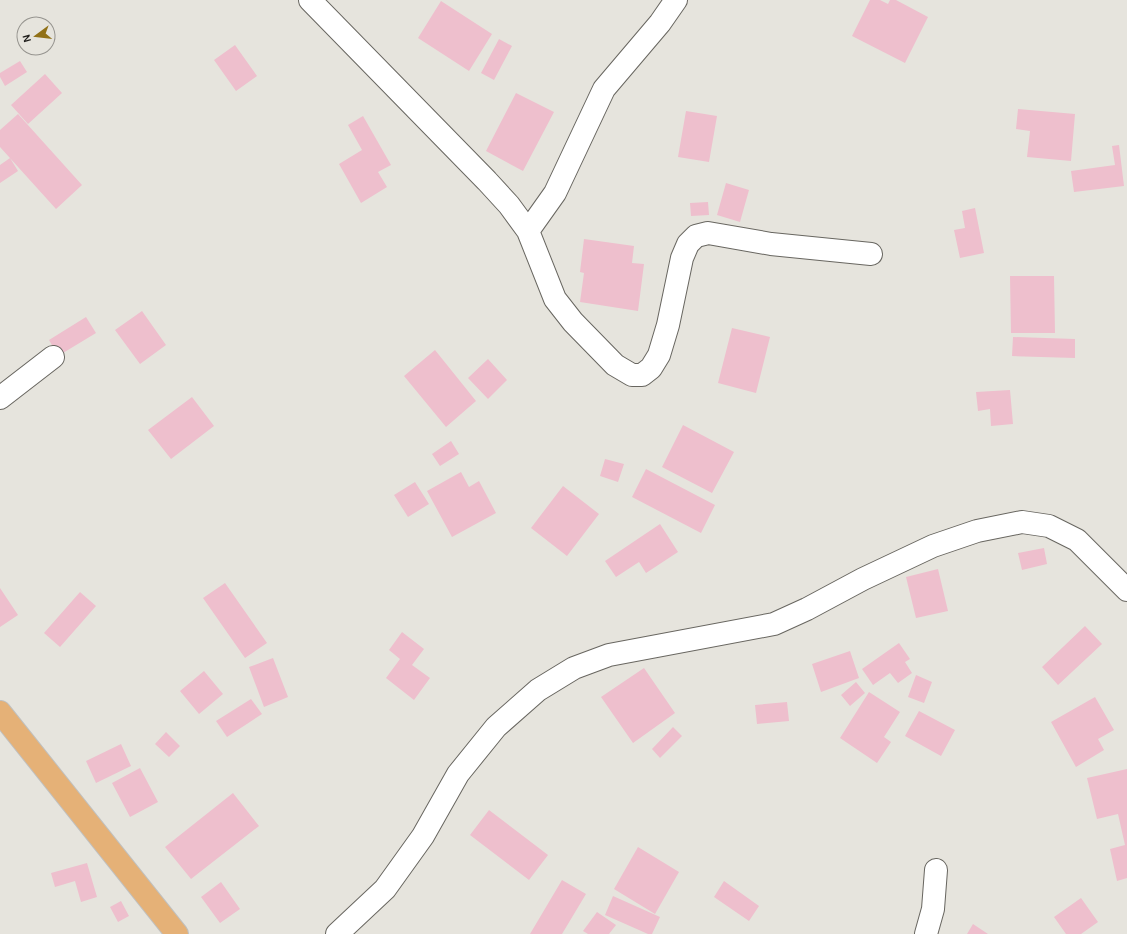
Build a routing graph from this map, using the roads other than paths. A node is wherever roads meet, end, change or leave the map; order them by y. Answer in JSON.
{"nodes":[{"id":1,"x":310,"y":0,"type":"edge"},
{"id":2,"x":676,"y":0,"type":"edge"},
{"id":3,"x":528,"y":231,"type":"junction"},
{"id":4,"x":871,"y":254,"type":"dead end"},
{"id":5,"x":53,"y":357,"type":"dead end"},
{"id":6,"x":0,"y":398,"type":"edge"},
{"id":7,"x":1127,"y":590,"type":"edge"},
{"id":8,"x":0,"y":712,"type":"edge"},
{"id":9,"x":936,"y":870,"type":"dead end"},
{"id":10,"x":177,"y":934,"type":"edge"},
{"id":11,"x":337,"y":934,"type":"edge"},
{"id":12,"x":926,"y":934,"type":"edge"}],
"edges":[{"from":1,"to":3,"type":"street"},
{"from":2,"to":3,"type":"street"},
{"from":3,"to":4,"type":"street"},
{"from":5,"to":6,"type":"street"},
{"from":7,"to":11,"type":"street"},
{"from":8,"to":10,"type":"main road"},
{"from":9,"to":12,"type":"street"}]}
